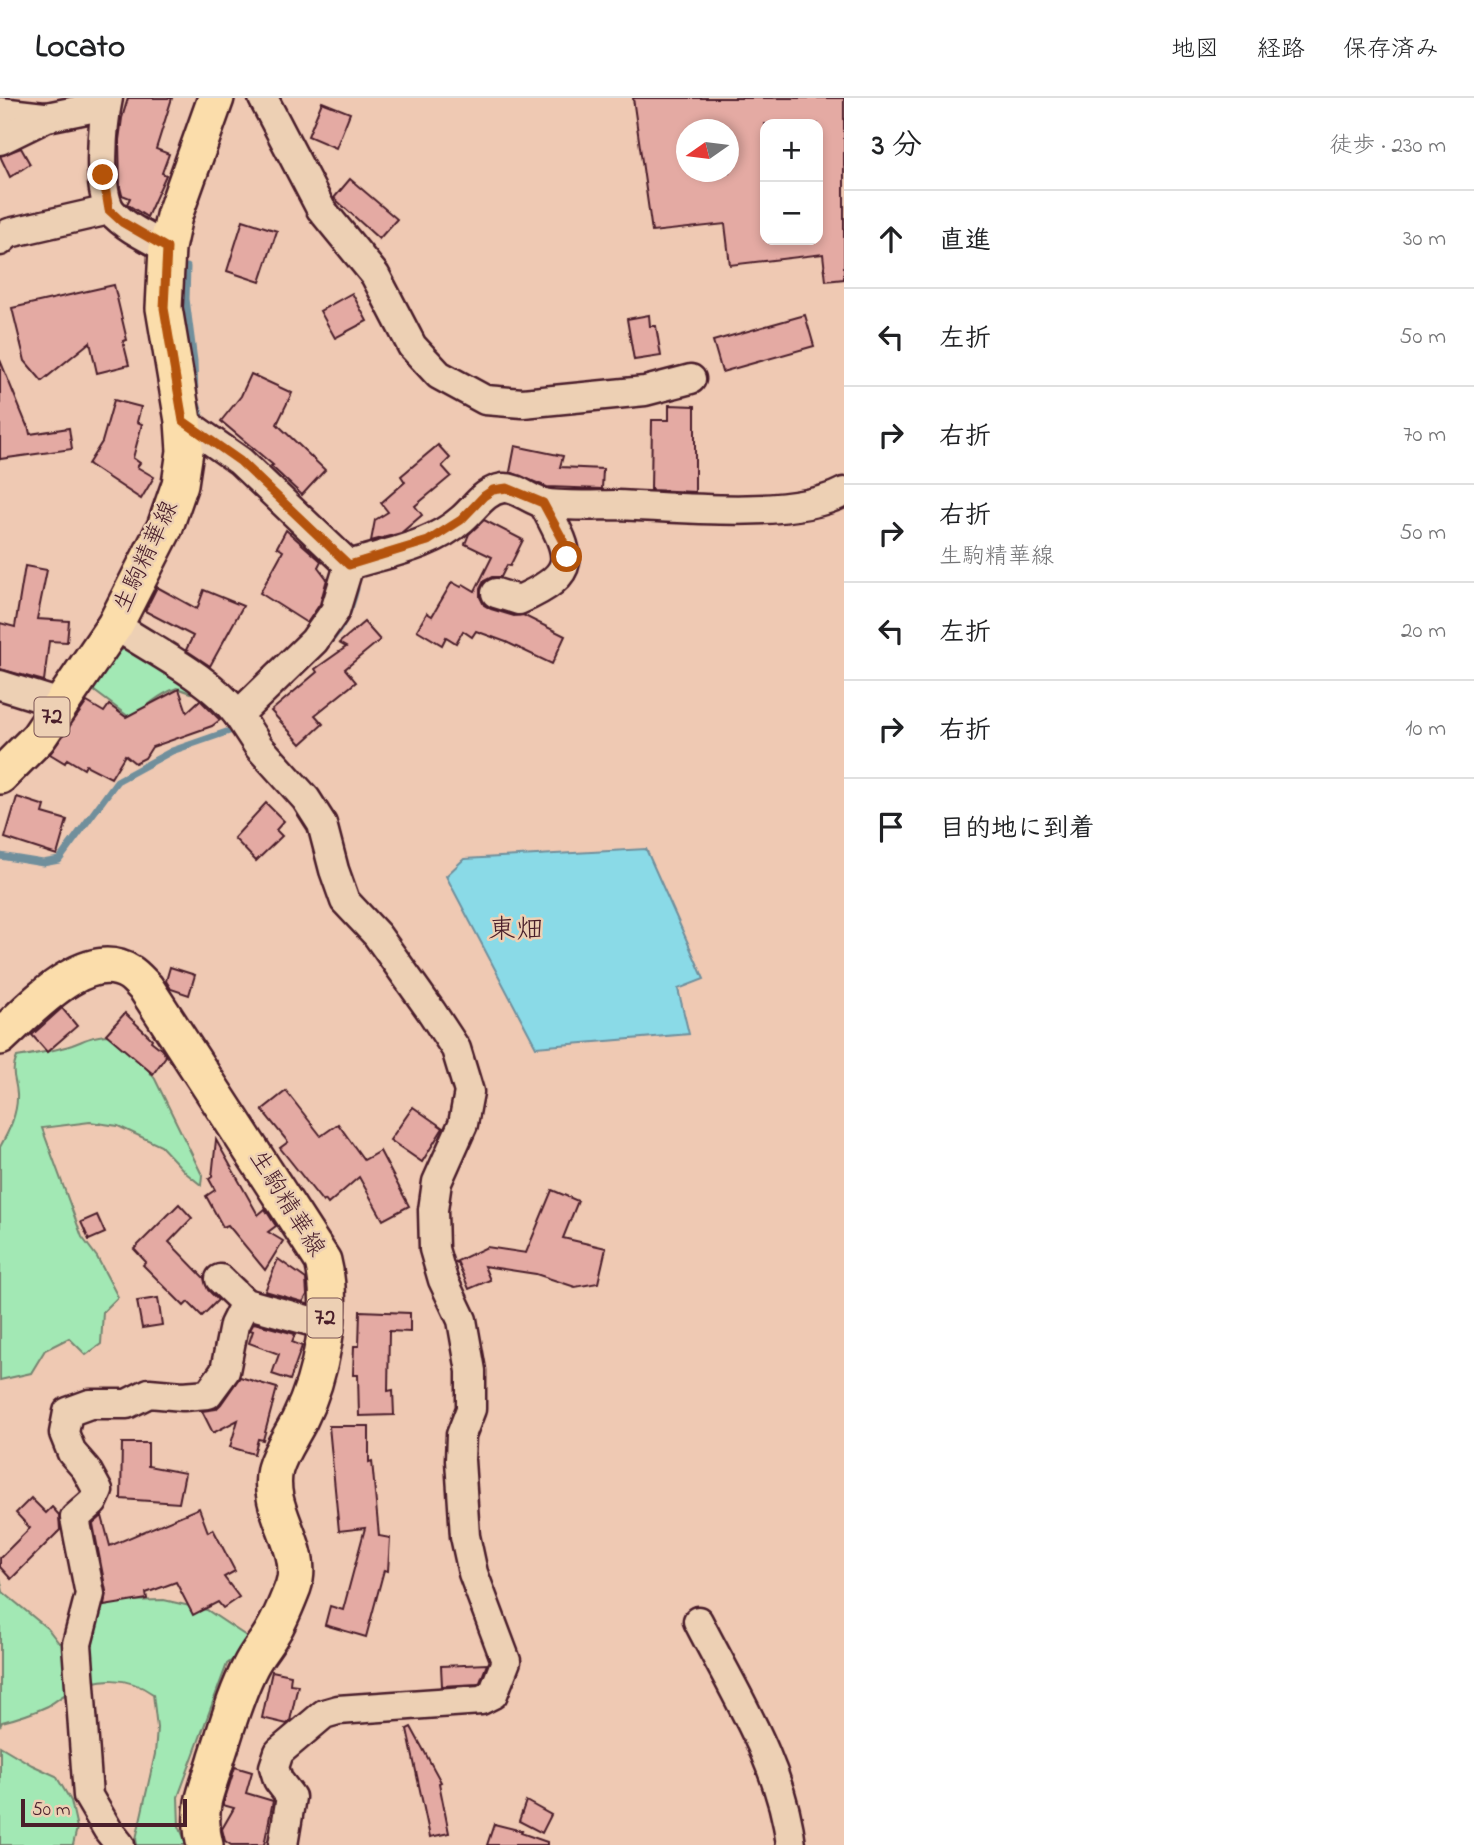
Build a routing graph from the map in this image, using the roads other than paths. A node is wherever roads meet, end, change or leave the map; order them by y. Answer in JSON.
{"nodes":[{"id":1,"x":216,"y":98,"type":"edge"},
{"id":2,"x":263,"y":98,"type":"edge"},
{"id":3,"x":107,"y":102,"type":"edge"},
{"id":4,"x":0,"y":112,"type":"edge"},
{"id":5,"x":47,"y":117,"type":"junction"},
{"id":6,"x":0,"y":140,"type":"edge"},
{"id":7,"x":109,"y":210,"type":"junction"},
{"id":8,"x":0,"y":241,"type":"edge"},
{"id":9,"x":167,"y":248,"type":"junction"},
{"id":10,"x":691,"y":379,"type":"dead end"},
{"id":11,"x":183,"y":421,"type":"junction"},
{"id":12,"x":844,"y":492,"type":"edge"},
{"id":13,"x":543,"y":503,"type":"junction"},
{"id":14,"x":349,"y":565,"type":"junction"},
{"id":15,"x":496,"y":593,"type":"dead end"},
{"id":16,"x":115,"y":625,"type":"junction"},
{"id":17,"x":0,"y":685,"type":"edge"},
{"id":18,"x":61,"y":705,"type":"junction"},
{"id":19,"x":239,"y":715,"type":"junction"},
{"id":20,"x":0,"y":776,"type":"edge"},
{"id":21,"x":0,"y":1037,"type":"edge"},
{"id":22,"x":220,"y":1279,"type":"dead end"},
{"id":23,"x":245,"y":1303,"type":"junction"},
{"id":24,"x":325,"y":1325,"type":"junction"},
{"id":25,"x":698,"y":1621,"type":"dead end"},
{"id":26,"x":120,"y":1845,"type":"edge"},
{"id":27,"x":205,"y":1845,"type":"edge"},
{"id":28,"x":283,"y":1845,"type":"edge"},
{"id":29,"x":791,"y":1845,"type":"edge"}],
"edges":[{"from":1,"to":9,"type":"main road","name":"生駒精華線","number":"72"},
{"from":2,"to":10,"type":"street"},
{"from":3,"to":5,"type":"street"},
{"from":3,"to":7,"type":"street"},
{"from":4,"to":5,"type":"street"},
{"from":5,"to":6,"type":"street"},
{"from":7,"to":8,"type":"street"},
{"from":7,"to":9,"type":"street"},
{"from":9,"to":11,"type":"main road","name":"生駒精華線","number":"72"},
{"from":11,"to":14,"type":"street"},
{"from":11,"to":16,"type":"main road","name":"生駒精華線","number":"72"},
{"from":12,"to":13,"type":"street"},
{"from":13,"to":14,"type":"street"},
{"from":13,"to":15,"type":"street"},
{"from":14,"to":19,"type":"street"},
{"from":16,"to":18,"type":"main road","name":"生駒精華線","number":"72"},
{"from":16,"to":19,"type":"street"},
{"from":17,"to":18,"type":"street"},
{"from":18,"to":20,"type":"main road","name":"生駒精華線","number":"72"},
{"from":19,"to":28,"type":"street"},
{"from":21,"to":24,"type":"main road","name":"生駒精華線","number":"72"},
{"from":22,"to":23,"type":"street"},
{"from":23,"to":24,"type":"street"},
{"from":23,"to":26,"type":"street"},
{"from":24,"to":27,"type":"main road","name":"生駒精華線","number":"72"},
{"from":25,"to":29,"type":"street"}]}
